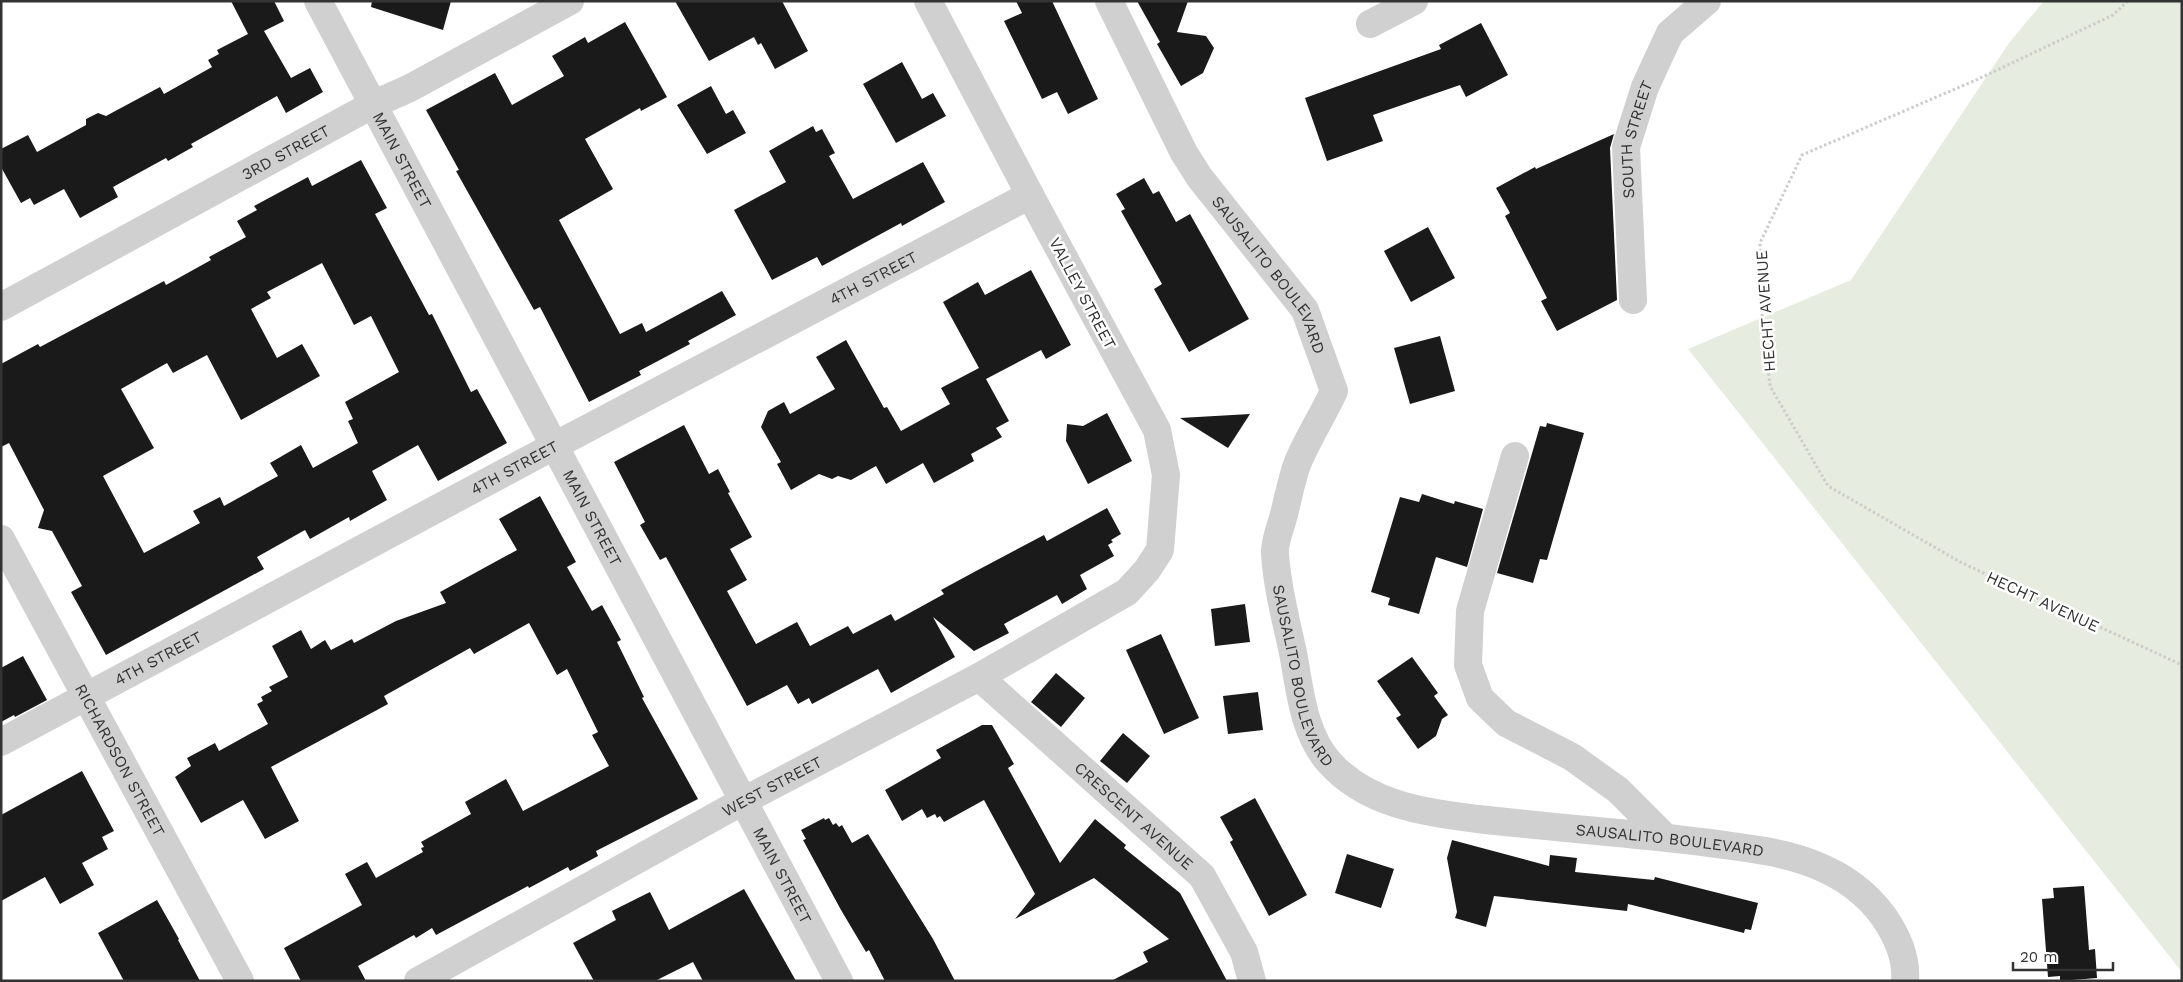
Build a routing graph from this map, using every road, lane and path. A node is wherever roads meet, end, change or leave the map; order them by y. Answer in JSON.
{"nodes":[{"id":1,"x":318,"y":1,"type":"edge"},
{"id":2,"x":570,"y":1,"type":"edge"},
{"id":3,"x":928,"y":1,"type":"edge"},
{"id":4,"x":1109,"y":1,"type":"edge"},
{"id":5,"x":1414,"y":1,"type":"edge"},
{"id":6,"x":1707,"y":1,"type":"edge"},
{"id":7,"x":2128,"y":1,"type":"edge"},
{"id":8,"x":1370,"y":24,"type":"dead end"},
{"id":9,"x":372,"y":105,"type":"junction"},
{"id":10,"x":1030,"y":195,"type":"junction"},
{"id":11,"x":1633,"y":300,"type":"dead end"},
{"id":12,"x":1,"y":307,"type":"edge"},
{"id":13,"x":554,"y":446,"type":"junction"},
{"id":14,"x":1515,"y":456,"type":"dead end"},
{"id":15,"x":1,"y":539,"type":"edge"},
{"id":16,"x":1127,"y":592,"type":"joint"},
{"id":17,"x":2182,"y":665,"type":"edge"},
{"id":18,"x":979,"y":677,"type":"junction"},
{"id":19,"x":87,"y":696,"type":"junction"},
{"id":20,"x":1,"y":742,"type":"edge"},
{"id":21,"x":743,"y":801,"type":"junction"},
{"id":22,"x":1665,"y":837,"type":"junction"},
{"id":23,"x":240,"y":981,"type":"edge"},
{"id":24,"x":418,"y":981,"type":"edge"},
{"id":25,"x":839,"y":981,"type":"edge"},
{"id":26,"x":1252,"y":981,"type":"edge"},
{"id":27,"x":1905,"y":981,"type":"edge"}],
"edges":[{"from":1,"to":9,"type":"street","name":"MAIN STREET"},
{"from":2,"to":9,"type":"street","name":"3RD STREET"},
{"from":3,"to":10,"type":"street","name":"VALLEY STREET"},
{"from":4,"to":22,"type":"street","name":"SAUSALITO BOULEVARD"},
{"from":5,"to":8,"type":"street"},
{"from":6,"to":11,"type":"street","name":"SOUTH STREET"},
{"from":7,"to":17,"type":"path","name":"HECHT AVENUE"},
{"from":9,"to":12,"type":"street","name":"3RD STREET"},
{"from":9,"to":13,"type":"street","name":"MAIN STREET"},
{"from":10,"to":13,"type":"street","name":"4TH STREET"},
{"from":10,"to":16,"type":"street","name":"VALLEY STREET"},
{"from":13,"to":19,"type":"street","name":"4TH STREET"},
{"from":13,"to":21,"type":"street","name":"MAIN STREET"},
{"from":14,"to":22,"type":"street"},
{"from":15,"to":19,"type":"street","name":"RICHARDSON STREET"},
{"from":16,"to":18,"type":"street","name":"WEST STREET"},
{"from":18,"to":21,"type":"street","name":"WEST STREET"},
{"from":18,"to":26,"type":"street","name":"CRESCENT AVENUE"},
{"from":19,"to":20,"type":"street","name":"4TH STREET"},
{"from":19,"to":23,"type":"street","name":"RICHARDSON STREET"},
{"from":21,"to":24,"type":"street","name":"WEST STREET"},
{"from":21,"to":25,"type":"street","name":"MAIN STREET"},
{"from":22,"to":27,"type":"street","name":"SAUSALITO BOULEVARD"}]}
